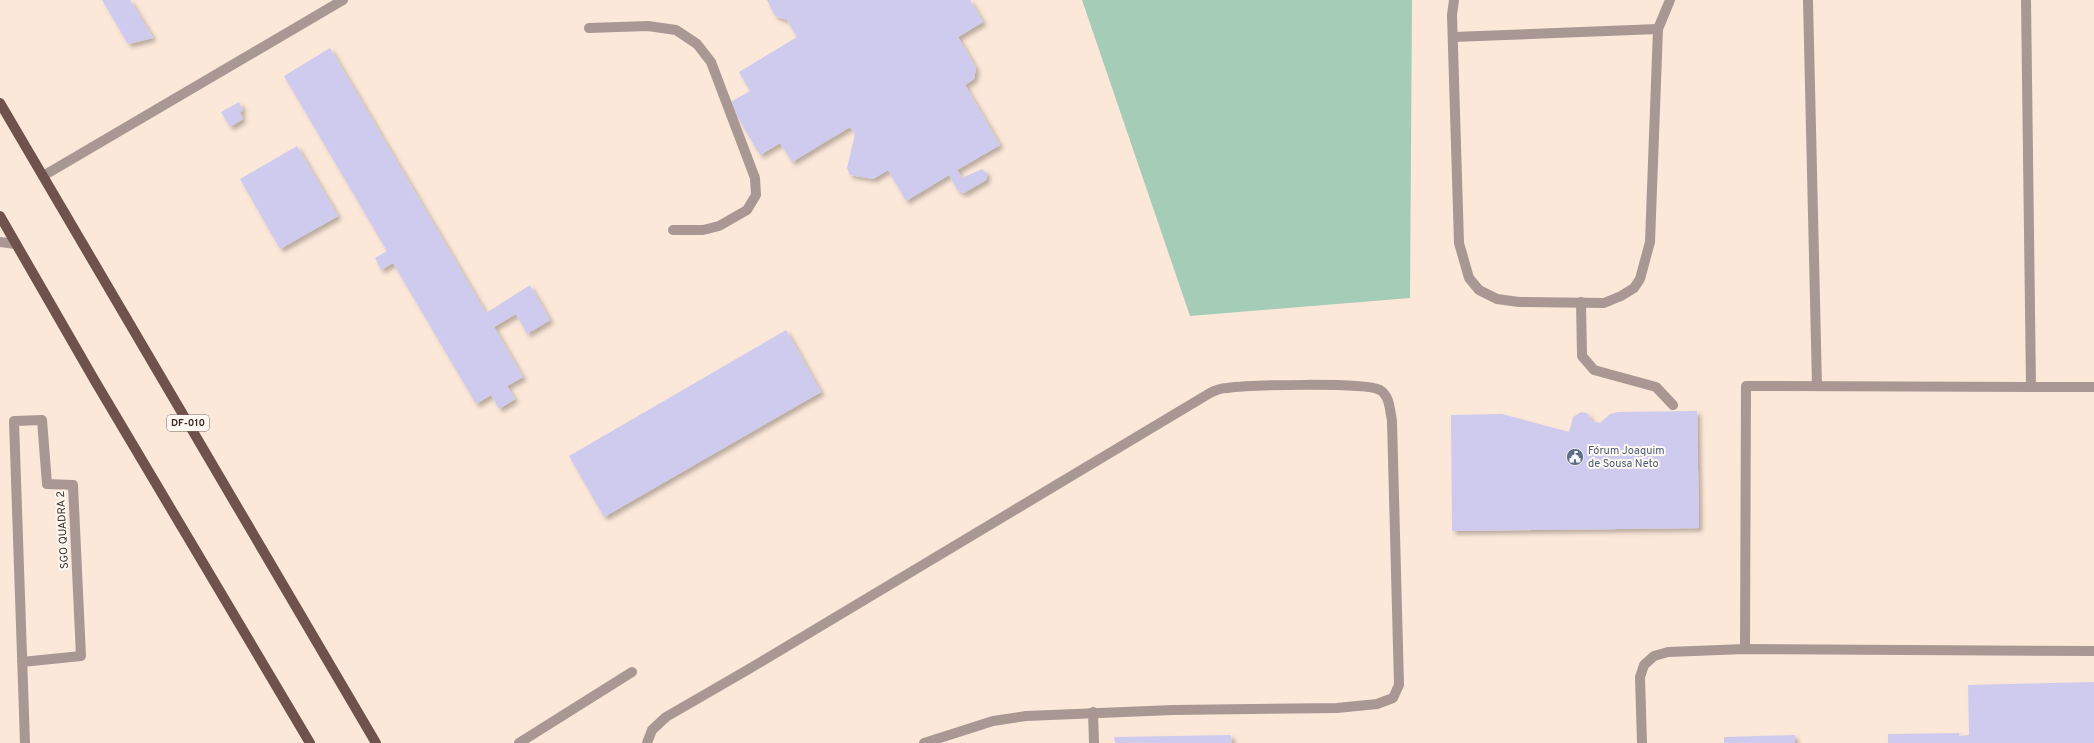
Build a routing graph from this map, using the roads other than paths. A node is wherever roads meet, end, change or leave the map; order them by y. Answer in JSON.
{"nodes":[{"id":1,"x":343,"y":0,"type":"edge"},
{"id":2,"x":1454,"y":0,"type":"edge"},
{"id":3,"x":1670,"y":0,"type":"edge"},
{"id":4,"x":1808,"y":0,"type":"edge"},
{"id":5,"x":2026,"y":0,"type":"edge"},
{"id":6,"x":589,"y":28,"type":"dead end"},
{"id":7,"x":1658,"y":29,"type":"junction"},
{"id":8,"x":1453,"y":37,"type":"junction"},
{"id":9,"x":0,"y":103,"type":"edge"},
{"id":10,"x":42,"y":176,"type":"junction"},
{"id":11,"x":0,"y":216,"type":"edge"},
{"id":12,"x":673,"y":230,"type":"dead end"},
{"id":13,"x":0,"y":242,"type":"edge"},
{"id":14,"x":15,"y":244,"type":"junction"},
{"id":15,"x":1581,"y":302,"type":"junction"},
{"id":16,"x":1817,"y":386,"type":"junction"},
{"id":17,"x":2031,"y":387,"type":"junction"},
{"id":18,"x":2094,"y":387,"type":"edge"},
{"id":19,"x":1673,"y":405,"type":"dead end"},
{"id":20,"x":1745,"y":650,"type":"junction"},
{"id":21,"x":2094,"y":650,"type":"edge"},
{"id":22,"x":22,"y":662,"type":"junction"},
{"id":23,"x":632,"y":672,"type":"dead end"},
{"id":24,"x":1093,"y":712,"type":"junction"},
{"id":25,"x":25,"y":743,"type":"edge"},
{"id":26,"x":310,"y":743,"type":"edge"},
{"id":27,"x":376,"y":743,"type":"edge"},
{"id":28,"x":519,"y":743,"type":"edge"},
{"id":29,"x":647,"y":743,"type":"edge"},
{"id":30,"x":924,"y":743,"type":"edge"},
{"id":31,"x":1094,"y":743,"type":"edge"},
{"id":32,"x":1642,"y":743,"type":"edge"}],
"edges":[{"from":1,"to":10,"type":"lane"},
{"from":2,"to":8,"type":"lane"},
{"from":3,"to":7,"type":"lane"},
{"from":4,"to":16,"type":"lane"},
{"from":5,"to":17,"type":"lane"},
{"from":6,"to":12,"type":"lane"},
{"from":7,"to":8,"type":"lane"},
{"from":7,"to":15,"type":"lane"},
{"from":8,"to":15,"type":"lane"},
{"from":9,"to":10,"type":"main road","number":"DF-010"},
{"from":10,"to":27,"type":"main road","number":"DF-010"},
{"from":11,"to":14,"type":"main road"},
{"from":13,"to":14,"type":"lane"},
{"from":14,"to":26,"type":"main road"},
{"from":15,"to":19,"type":"lane"},
{"from":16,"to":17,"type":"lane"},
{"from":16,"to":20,"type":"lane"},
{"from":17,"to":18,"type":"lane"},
{"from":20,"to":21,"type":"lane"},
{"from":20,"to":32,"type":"lane"},
{"from":22,"to":22,"type":"lane","name":"SGO QUADRA 2"},
{"from":22,"to":25,"type":"lane","name":"SGO QUADRA 2"},
{"from":23,"to":28,"type":"lane"},
{"from":24,"to":29,"type":"lane"},
{"from":24,"to":30,"type":"lane"},
{"from":24,"to":31,"type":"lane"}]}
